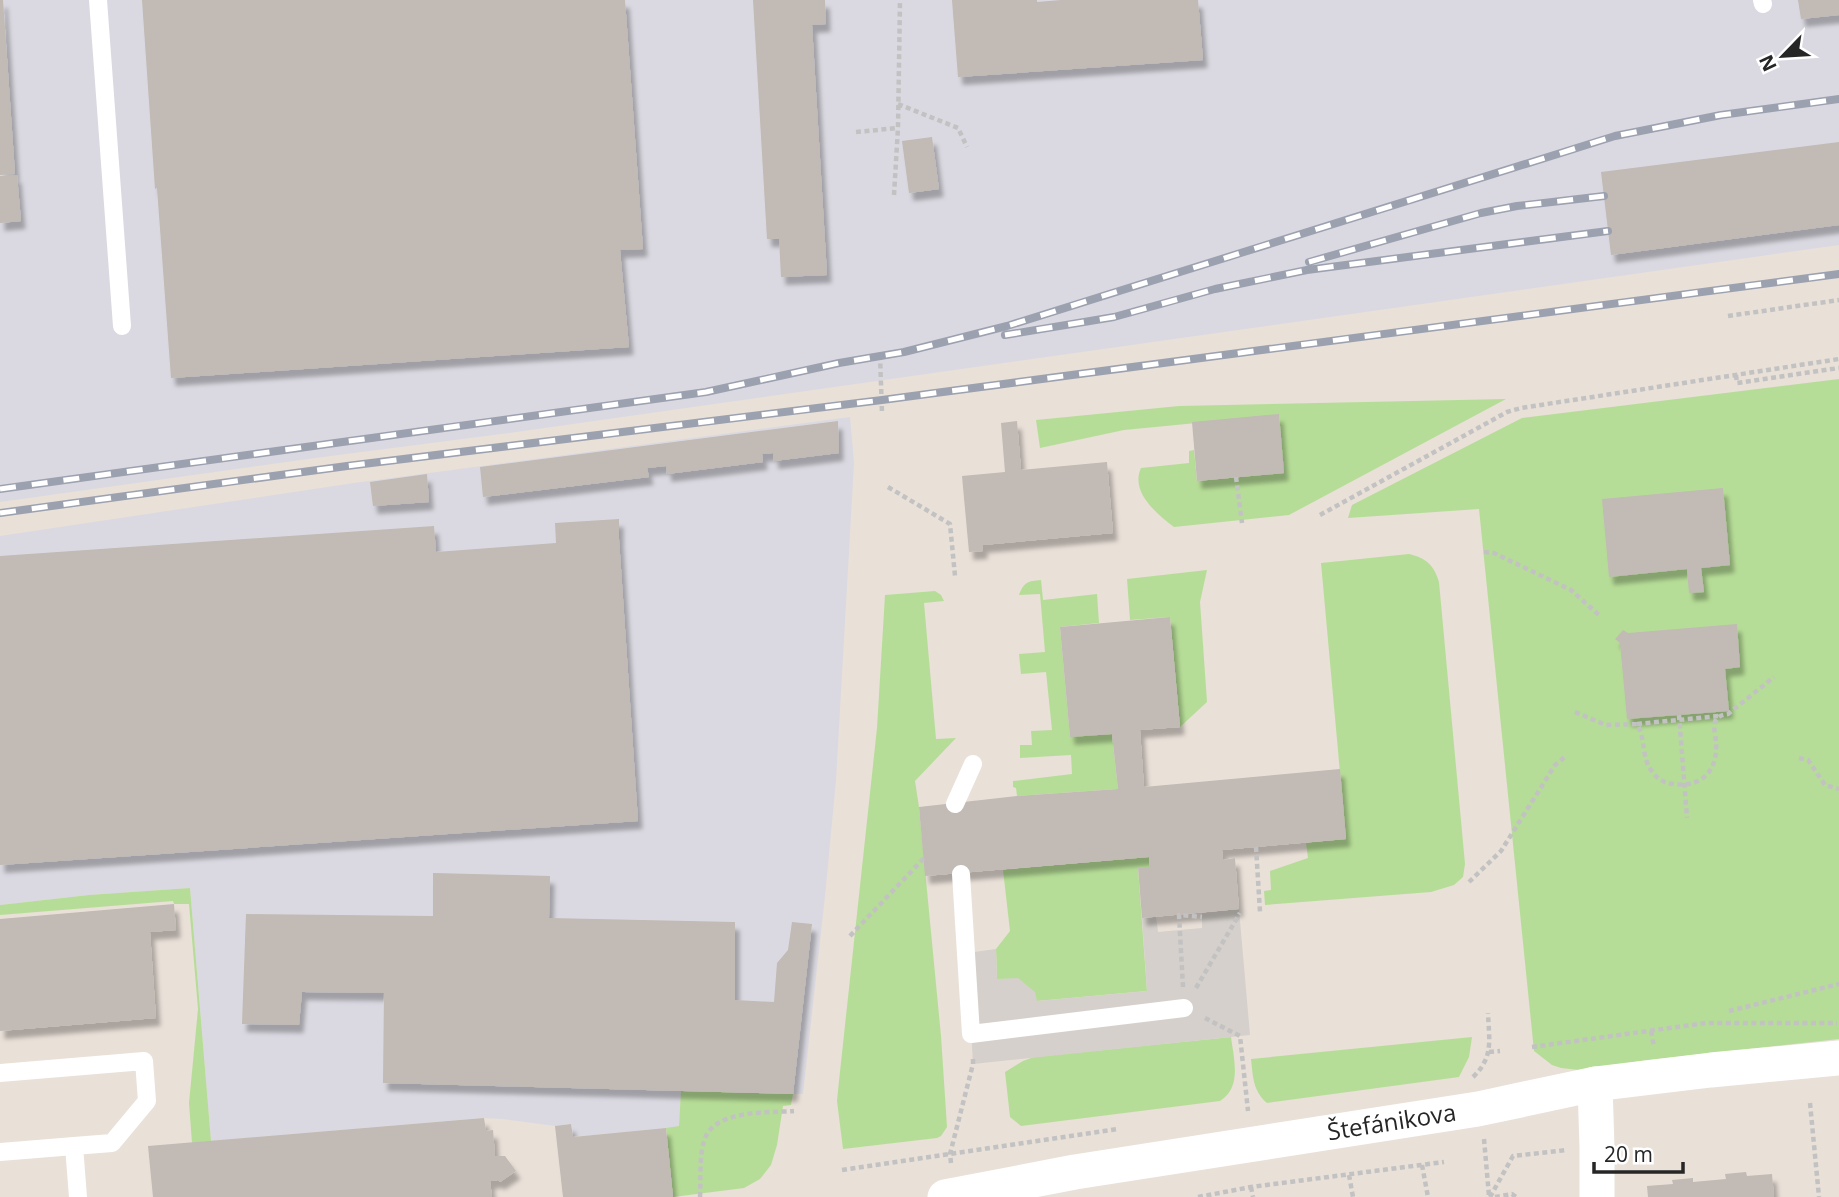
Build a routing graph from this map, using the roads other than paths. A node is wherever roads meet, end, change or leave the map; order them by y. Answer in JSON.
{"nodes":[{"id":1,"x":98,"y":0,"type":"edge"},
{"id":2,"x":122,"y":326,"type":"dead end"},
{"id":3,"x":973,"y":764,"type":"dead end"},
{"id":4,"x":955,"y":804,"type":"dead end"},
{"id":5,"x":961,"y":874,"type":"dead end"},
{"id":6,"x":1184,"y":1008,"type":"road end"},
{"id":7,"x":1839,"y":1058,"type":"edge"},
{"id":8,"x":0,"y":1073,"type":"edge"},
{"id":9,"x":1595,"y":1084,"type":"junction"},
{"id":10,"x":74,"y":1146,"type":"junction"},
{"id":11,"x":0,"y":1152,"type":"edge"},
{"id":12,"x":948,"y":1184,"type":"edge"},
{"id":13,"x":78,"y":1197,"type":"edge"},
{"id":14,"x":1597,"y":1197,"type":"edge"}],
"edges":[{"from":1,"to":2,"type":"lane"},
{"from":3,"to":4,"type":"lane"},
{"from":5,"to":6,"type":"lane"},
{"from":7,"to":9,"type":"street","name":"Štefánikova"},
{"from":8,"to":10,"type":"lane"},
{"from":9,"to":12,"type":"street","name":"Štefánikova"},
{"from":9,"to":14,"type":"street"},
{"from":10,"to":11,"type":"lane"},
{"from":10,"to":13,"type":"lane"}]}
